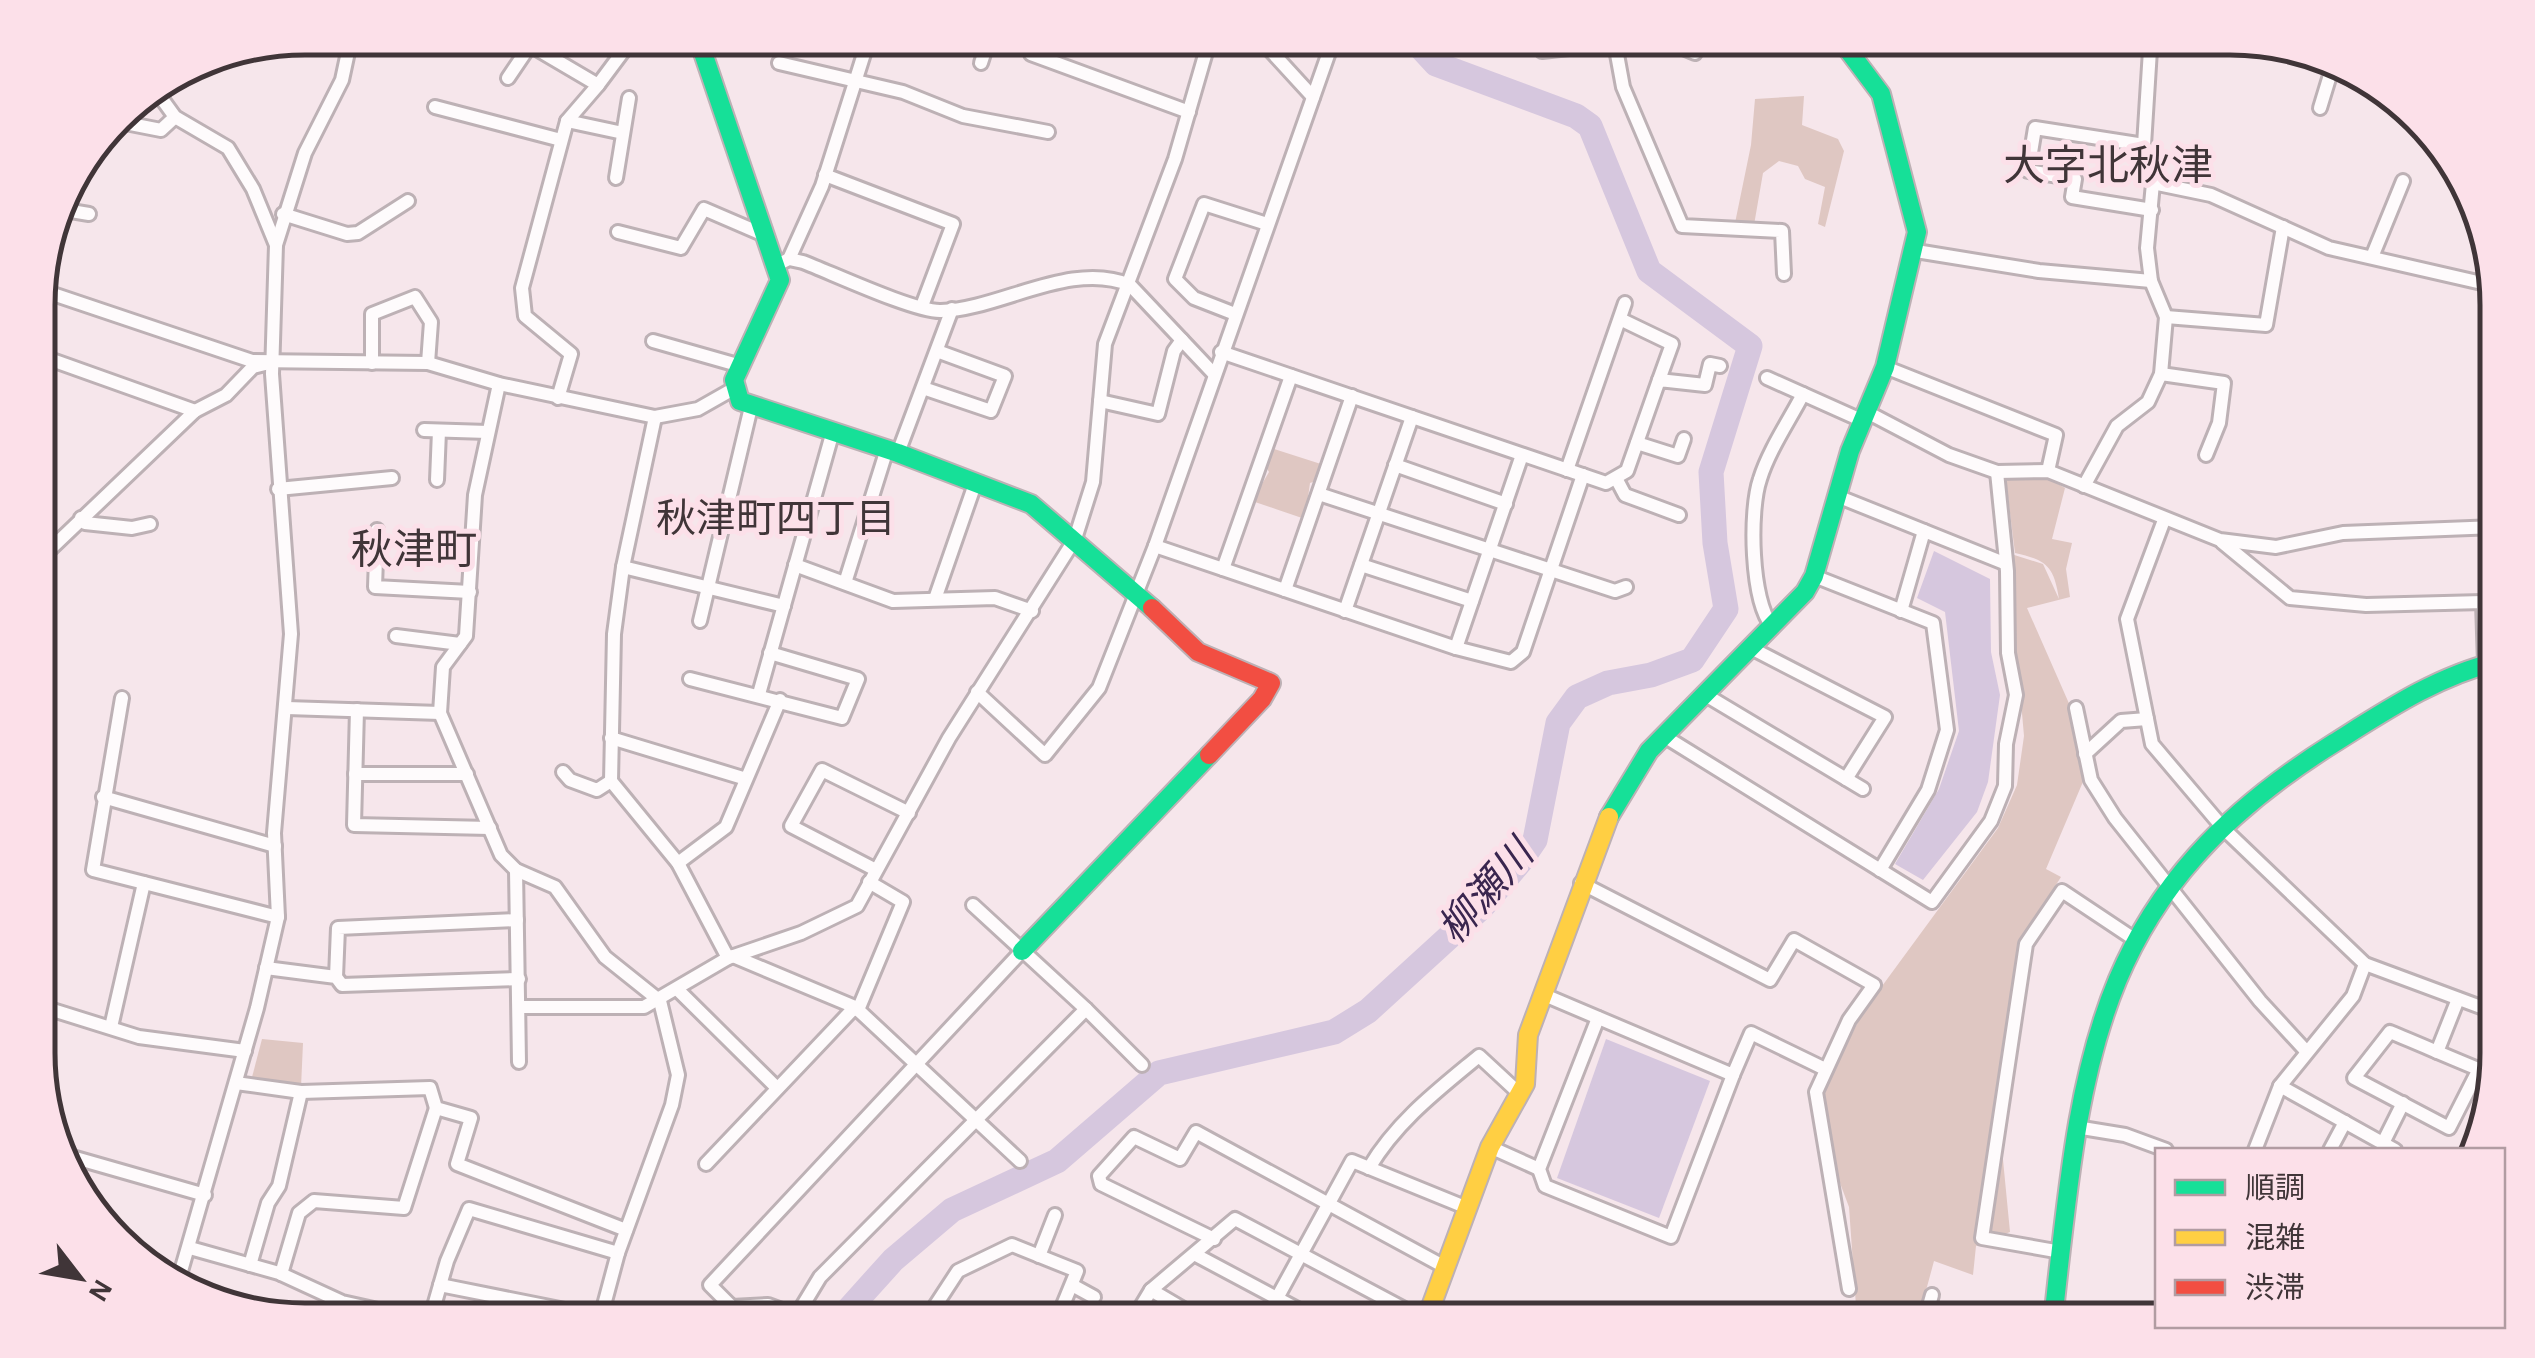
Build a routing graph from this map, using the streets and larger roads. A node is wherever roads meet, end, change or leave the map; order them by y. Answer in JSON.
{"nodes":[{"id":1,"x":1275,"y":55,"type":"edge"},
{"id":2,"x":1328,"y":55,"type":"edge"},
{"id":3,"x":1617,"y":55,"type":"edge"},
{"id":4,"x":1851,"y":55,"type":"edge"},
{"id":5,"x":2150,"y":55,"type":"edge"},
{"id":6,"x":347,"y":56,"type":"edge"},
{"id":7,"x":522,"y":56,"type":"edge"},
{"id":8,"x":554,"y":56,"type":"edge"},
{"id":9,"x":620,"y":56,"type":"edge"},
{"id":10,"x":704,"y":56,"type":"edge"},
{"id":11,"x":863,"y":56,"type":"edge"},
{"id":12,"x":983,"y":56,"type":"edge"},
{"id":13,"x":1035,"y":56,"type":"edge"},
{"id":14,"x":1205,"y":56,"type":"edge"},
{"id":15,"x":779,"y":63,"type":"dead end"},
{"id":16,"x":980,"y":63,"type":"dead end"},
{"id":17,"x":2330,"y":76,"type":"edge"},
{"id":18,"x":508,"y":78,"type":"dead end"},
{"id":19,"x":853,"y":84,"type":"junction"},
{"id":20,"x":598,"y":86,"type":"junction"},
{"id":21,"x":1313,"y":96,"type":"junction"},
{"id":22,"x":629,"y":98,"type":"dead end"},
{"id":23,"x":162,"y":100,"type":"edge"},
{"id":24,"x":435,"y":107,"type":"dead end"},
{"id":25,"x":2320,"y":108,"type":"dead end"},
{"id":26,"x":1189,"y":112,"type":"junction"},
{"id":27,"x":175,"y":117,"type":"junction"},
{"id":28,"x":566,"y":122,"type":"junction"},
{"id":29,"x":133,"y":124,"type":"edge"},
{"id":30,"x":1048,"y":132,"type":"dead end"},
{"id":31,"x":623,"y":134,"type":"junction"},
{"id":32,"x":561,"y":140,"type":"junction"},
{"id":33,"x":2144,"y":145,"type":"junction"},
{"id":34,"x":825,"y":175,"type":"junction"},
{"id":35,"x":616,"y":178,"type":"dead end"},
{"id":36,"x":2403,"y":181,"type":"dead end"},
{"id":37,"x":2153,"y":182,"type":"junction"},
{"id":38,"x":408,"y":201,"type":"dead end"},
{"id":39,"x":2152,"y":210,"type":"junction"},
{"id":40,"x":73,"y":211,"type":"edge"},
{"id":41,"x":89,"y":214,"type":"dead end"},
{"id":42,"x":283,"y":214,"type":"junction"},
{"id":43,"x":1267,"y":224,"type":"junction"},
{"id":44,"x":2283,"y":227,"type":"junction"},
{"id":45,"x":618,"y":232,"type":"dead end"},
{"id":46,"x":762,"y":234,"type":"junction"},
{"id":47,"x":276,"y":245,"type":"junction"},
{"id":48,"x":1916,"y":251,"type":"junction"},
{"id":49,"x":2372,"y":257,"type":"junction"},
{"id":50,"x":783,"y":262,"type":"junction"},
{"id":51,"x":1784,"y":274,"type":"dead end"},
{"id":52,"x":2151,"y":281,"type":"junction"},
{"id":53,"x":2479,"y":282,"type":"edge"},
{"id":54,"x":1130,"y":286,"type":"junction"},
{"id":55,"x":56,"y":296,"type":"edge"},
{"id":56,"x":1625,"y":303,"type":"dead end"},
{"id":57,"x":922,"y":306,"type":"junction"},
{"id":58,"x":952,"y":310,"type":"junction"},
{"id":59,"x":1235,"y":314,"type":"junction"},
{"id":60,"x":2166,"y":316,"type":"junction"},
{"id":61,"x":1620,"y":319,"type":"junction"},
{"id":62,"x":1182,"y":340,"type":"junction"},
{"id":63,"x":653,"y":341,"type":"dead end"},
{"id":64,"x":937,"y":351,"type":"junction"},
{"id":65,"x":1222,"y":352,"type":"junction"},
{"id":66,"x":56,"y":362,"type":"edge"},
{"id":67,"x":273,"y":363,"type":"junction"},
{"id":68,"x":372,"y":363,"type":"junction"},
{"id":69,"x":428,"y":363,"type":"junction"},
{"id":70,"x":740,"y":366,"type":"junction"},
{"id":71,"x":1720,"y":366,"type":"dead end"},
{"id":72,"x":1885,"y":367,"type":"junction"},
{"id":73,"x":1214,"y":374,"type":"junction"},
{"id":74,"x":2162,"y":374,"type":"junction"},
{"id":75,"x":1291,"y":376,"type":"junction"},
{"id":76,"x":1768,"y":378,"type":"dead end"},
{"id":77,"x":1659,"y":380,"type":"junction"},
{"id":78,"x":499,"y":384,"type":"junction"},
{"id":79,"x":734,"y":388,"type":"junction"},
{"id":80,"x":923,"y":388,"type":"junction"},
{"id":81,"x":1804,"y":394,"type":"junction"},
{"id":82,"x":1352,"y":396,"type":"junction"},
{"id":83,"x":558,"y":398,"type":"junction"},
{"id":84,"x":1100,"y":401,"type":"junction"},
{"id":85,"x":751,"y":407,"type":"junction"},
{"id":86,"x":196,"y":411,"type":"junction"},
{"id":87,"x":1864,"y":416,"type":"junction"},
{"id":88,"x":655,"y":417,"type":"junction"},
{"id":89,"x":1412,"y":417,"type":"junction"},
{"id":90,"x":424,"y":430,"type":"dead end"},
{"id":91,"x":440,"y":430,"type":"junction"},
{"id":92,"x":834,"y":431,"type":"junction"},
{"id":93,"x":488,"y":432,"type":"junction"},
{"id":94,"x":1684,"y":438,"type":"dead end"},
{"id":95,"x":1637,"y":443,"type":"junction"},
{"id":96,"x":893,"y":451,"type":"junction"},
{"id":97,"x":1522,"y":454,"type":"junction"},
{"id":98,"x":2206,"y":454,"type":"dead end"},
{"id":99,"x":1395,"y":465,"type":"junction"},
{"id":100,"x":1567,"y":470,"type":"junction"},
{"id":101,"x":2048,"y":471,"type":"junction"},
{"id":102,"x":1997,"y":472,"type":"junction"},
{"id":103,"x":1583,"y":475,"type":"junction"},
{"id":104,"x":392,"y":478,"type":"dead end"},
{"id":105,"x":437,"y":480,"type":"dead end"},
{"id":106,"x":1617,"y":480,"type":"junction"},
{"id":107,"x":976,"y":484,"type":"junction"},
{"id":108,"x":2084,"y":486,"type":"junction"},
{"id":109,"x":278,"y":488,"type":"junction"},
{"id":110,"x":1319,"y":494,"type":"junction"},
{"id":111,"x":1837,"y":496,"type":"junction"},
{"id":112,"x":1506,"y":504,"type":"junction"},
{"id":113,"x":1378,"y":513,"type":"junction"},
{"id":114,"x":1679,"y":515,"type":"dead end"},
{"id":115,"x":80,"y":518,"type":"junction"},
{"id":116,"x":2164,"y":520,"type":"junction"},
{"id":117,"x":150,"y":524,"type":"dead end"},
{"id":118,"x":2480,"y":528,"type":"edge"},
{"id":119,"x":1924,"y":531,"type":"junction"},
{"id":120,"x":372,"y":537,"type":"dead end"},
{"id":121,"x":1075,"y":539,"type":"junction"},
{"id":122,"x":56,"y":540,"type":"edge"},
{"id":123,"x":2220,"y":540,"type":"junction"},
{"id":124,"x":1155,"y":546,"type":"junction"},
{"id":125,"x":1489,"y":551,"type":"junction"},
{"id":126,"x":2004,"y":563,"type":"junction"},
{"id":127,"x":795,"y":565,"type":"junction"},
{"id":128,"x":1361,"y":565,"type":"junction"},
{"id":129,"x":622,"y":568,"type":"junction"},
{"id":130,"x":1223,"y":569,"type":"junction"},
{"id":131,"x":1550,"y":570,"type":"junction"},
{"id":132,"x":1814,"y":576,"type":"junction"},
{"id":133,"x":844,"y":582,"type":"junction"},
{"id":134,"x":1626,"y":587,"type":"dead end"},
{"id":135,"x":708,"y":588,"type":"junction"},
{"id":136,"x":1285,"y":590,"type":"junction"},
{"id":137,"x":470,"y":592,"type":"junction"},
{"id":138,"x":1136,"y":593,"type":"junction"},
{"id":139,"x":934,"y":599,"type":"junction"},
{"id":140,"x":1472,"y":601,"type":"junction"},
{"id":141,"x":2480,"y":602,"type":"edge"},
{"id":142,"x":784,"y":606,"type":"junction"},
{"id":143,"x":1900,"y":610,"type":"junction"},
{"id":144,"x":1032,"y":611,"type":"junction"},
{"id":145,"x":1345,"y":611,"type":"junction"},
{"id":146,"x":700,"y":620,"type":"dead end"},
{"id":147,"x":1772,"y":626,"type":"junction"},
{"id":148,"x":396,"y":636,"type":"dead end"},
{"id":149,"x":460,"y":644,"type":"junction"},
{"id":150,"x":1456,"y":648,"type":"junction"},
{"id":151,"x":1751,"y":648,"type":"junction"},
{"id":152,"x":770,"y":653,"type":"junction"},
{"id":153,"x":2480,"y":667,"type":"edge"},
{"id":154,"x":690,"y":679,"type":"dead end"},
{"id":155,"x":977,"y":692,"type":"junction"},
{"id":156,"x":758,"y":694,"type":"junction"},
{"id":157,"x":1704,"y":694,"type":"junction"},
{"id":158,"x":122,"y":698,"type":"dead end"},
{"id":159,"x":780,"y":700,"type":"junction"},
{"id":160,"x":287,"y":708,"type":"junction"},
{"id":161,"x":2076,"y":708,"type":"dead end"},
{"id":162,"x":357,"y":710,"type":"junction"},
{"id":163,"x":440,"y":713,"type":"junction"},
{"id":164,"x":2146,"y":719,"type":"junction"},
{"id":165,"x":1664,"y":736,"type":"junction"},
{"id":166,"x":611,"y":738,"type":"junction"},
{"id":167,"x":2086,"y":754,"type":"junction"},
{"id":168,"x":563,"y":772,"type":"dead end"},
{"id":169,"x":355,"y":774,"type":"junction"},
{"id":170,"x":467,"y":774,"type":"junction"},
{"id":171,"x":743,"y":778,"type":"junction"},
{"id":172,"x":1846,"y":779,"type":"junction"},
{"id":173,"x":611,"y":782,"type":"junction"},
{"id":174,"x":1862,"y":788,"type":"dead end"},
{"id":175,"x":103,"y":797,"type":"junction"},
{"id":176,"x":909,"y":813,"type":"junction"},
{"id":177,"x":490,"y":828,"type":"junction"},
{"id":178,"x":2224,"y":829,"type":"junction"},
{"id":179,"x":274,"y":846,"type":"junction"},
{"id":180,"x":678,"y":864,"type":"junction"},
{"id":181,"x":516,"y":870,"type":"junction"},
{"id":182,"x":1880,"y":870,"type":"junction"},
{"id":183,"x":873,"y":876,"type":"junction"},
{"id":184,"x":1581,"y":882,"type":"junction"},
{"id":185,"x":144,"y":883,"type":"junction"},
{"id":186,"x":2170,"y":888,"type":"junction"},
{"id":187,"x":973,"y":905,"type":"dead end"},
{"id":188,"x":278,"y":917,"type":"junction"},
{"id":189,"x":517,"y":920,"type":"junction"},
{"id":190,"x":2134,"y":939,"type":"junction"},
{"id":191,"x":1022,"y":951,"type":"junction"},
{"id":192,"x":730,"y":957,"type":"junction"},
{"id":193,"x":2365,"y":964,"type":"junction"},
{"id":194,"x":266,"y":968,"type":"junction"},
{"id":195,"x":336,"y":977,"type":"junction"},
{"id":196,"x":518,"y":980,"type":"junction"},
{"id":197,"x":678,"y":990,"type":"junction"},
{"id":198,"x":1542,"y":994,"type":"junction"},
{"id":199,"x":2458,"y":998,"type":"junction"},
{"id":200,"x":660,"y":1001,"type":"junction"},
{"id":201,"x":2480,"y":1006,"type":"edge"},
{"id":202,"x":520,"y":1007,"type":"junction"},
{"id":203,"x":857,"y":1009,"type":"junction"},
{"id":204,"x":55,"y":1010,"type":"edge"},
{"id":205,"x":1086,"y":1010,"type":"junction"},
{"id":206,"x":1598,"y":1018,"type":"junction"},
{"id":207,"x":111,"y":1027,"type":"junction"},
{"id":208,"x":244,"y":1051,"type":"junction"},
{"id":209,"x":2306,"y":1051,"type":"junction"},
{"id":210,"x":2438,"y":1052,"type":"junction"},
{"id":211,"x":520,"y":1062,"type":"dead end"},
{"id":212,"x":1142,"y":1064,"type":"dead end"},
{"id":213,"x":916,"y":1065,"type":"junction"},
{"id":214,"x":2479,"y":1069,"type":"joint"},
{"id":215,"x":1825,"y":1070,"type":"junction"},
{"id":216,"x":1733,"y":1075,"type":"junction"},
{"id":217,"x":236,"y":1083,"type":"junction"},
{"id":218,"x":2280,"y":1086,"type":"junction"},
{"id":219,"x":777,"y":1088,"type":"junction"},
{"id":220,"x":302,"y":1092,"type":"junction"},
{"id":221,"x":1520,"y":1094,"type":"junction"},
{"id":222,"x":2403,"y":1103,"type":"junction"},
{"id":223,"x":436,"y":1108,"type":"junction"},
{"id":224,"x":977,"y":1122,"type":"junction"},
{"id":225,"x":2344,"y":1122,"type":"junction"},
{"id":226,"x":2076,"y":1127,"type":"junction"},
{"id":227,"x":1490,"y":1147,"type":"junction"},
{"id":228,"x":2389,"y":1147,"type":"edge"},
{"id":229,"x":2161,"y":1148,"type":"edge"},
{"id":230,"x":2256,"y":1148,"type":"edge"},
{"id":231,"x":2331,"y":1148,"type":"edge"},
{"id":232,"x":78,"y":1158,"type":"edge"},
{"id":233,"x":1020,"y":1161,"type":"dead end"},
{"id":234,"x":706,"y":1164,"type":"dead end"},
{"id":235,"x":1370,"y":1168,"type":"junction"},
{"id":236,"x":1539,"y":1169,"type":"junction"},
{"id":237,"x":205,"y":1195,"type":"junction"},
{"id":238,"x":1328,"y":1204,"type":"junction"},
{"id":239,"x":1466,"y":1208,"type":"junction"},
{"id":240,"x":1055,"y":1216,"type":"dead end"},
{"id":241,"x":626,"y":1230,"type":"junction"},
{"id":242,"x":1214,"y":1239,"type":"junction"},
{"id":243,"x":190,"y":1248,"type":"junction"},
{"id":244,"x":2062,"y":1252,"type":"junction"},
{"id":245,"x":618,"y":1253,"type":"junction"},
{"id":246,"x":1303,"y":1253,"type":"junction"},
{"id":247,"x":1196,"y":1255,"type":"junction"},
{"id":248,"x":1039,"y":1256,"type":"junction"},
{"id":249,"x":250,"y":1265,"type":"junction"},
{"id":250,"x":1445,"y":1266,"type":"junction"},
{"id":251,"x":182,"y":1270,"type":"edge"},
{"id":252,"x":281,"y":1274,"type":"junction"},
{"id":253,"x":1072,"y":1284,"type":"junction"},
{"id":254,"x":440,"y":1285,"type":"junction"},
{"id":255,"x":1150,"y":1290,"type":"junction"},
{"id":256,"x":1849,"y":1290,"type":"dead end"},
{"id":257,"x":1932,"y":1295,"type":"dead end"},
{"id":258,"x":1094,"y":1297,"type":"dead end"},
{"id":259,"x":1277,"y":1298,"type":"junction"},
{"id":260,"x":1285,"y":1302,"type":"edge"},
{"id":261,"x":1394,"y":1302,"type":"edge"},
{"id":262,"x":1432,"y":1302,"type":"edge"},
{"id":263,"x":1930,"y":1302,"type":"edge"},
{"id":264,"x":2056,"y":1302,"type":"edge"},
{"id":265,"x":347,"y":1303,"type":"edge"},
{"id":266,"x":433,"y":1303,"type":"edge"},
{"id":267,"x":524,"y":1303,"type":"edge"},
{"id":268,"x":604,"y":1303,"type":"edge"},
{"id":269,"x":722,"y":1303,"type":"edge"},
{"id":270,"x":809,"y":1303,"type":"edge"},
{"id":271,"x":937,"y":1303,"type":"edge"},
{"id":272,"x":1064,"y":1303,"type":"edge"},
{"id":273,"x":1143,"y":1303,"type":"edge"},
{"id":274,"x":1171,"y":1303,"type":"edge"},
{"id":275,"x":1275,"y":1303,"type":"edge"}],
"edges":[{"from":1,"to":21,"type":"street"},
{"from":2,"to":21,"type":"street"},
{"from":3,"to":51,"type":"street"},
{"from":4,"to":48,"type":"street"},
{"from":5,"to":33,"type":"street"},
{"from":6,"to":42,"type":"street"},
{"from":7,"to":18,"type":"street"},
{"from":8,"to":20,"type":"street"},
{"from":9,"to":20,"type":"street"},
{"from":10,"to":46,"type":"street"},
{"from":11,"to":19,"type":"street"},
{"from":12,"to":16,"type":"street"},
{"from":13,"to":26,"type":"street"},
{"from":14,"to":26,"type":"street"},
{"from":15,"to":19,"type":"street"},
{"from":17,"to":25,"type":"street"},
{"from":19,"to":30,"type":"street"},
{"from":19,"to":34,"type":"street"},
{"from":20,"to":28,"type":"street"},
{"from":21,"to":43,"type":"street"},
{"from":22,"to":31,"type":"street"},
{"from":23,"to":27,"type":"street"},
{"from":24,"to":32,"type":"street"},
{"from":26,"to":54,"type":"street"},
{"from":27,"to":29,"type":"street"},
{"from":27,"to":47,"type":"street"},
{"from":28,"to":31,"type":"street"},
{"from":28,"to":32,"type":"street"},
{"from":31,"to":35,"type":"street"},
{"from":32,"to":83,"type":"street"},
{"from":33,"to":37,"type":"street"},
{"from":33,"to":39,"type":"street"},
{"from":34,"to":50,"type":"street"},
{"from":34,"to":57,"type":"street"},
{"from":36,"to":49,"type":"street"},
{"from":37,"to":39,"type":"street"},
{"from":37,"to":44,"type":"street"},
{"from":38,"to":42,"type":"street"},
{"from":39,"to":52,"type":"street"},
{"from":40,"to":41,"type":"street"},
{"from":42,"to":47,"type":"street"},
{"from":43,"to":59,"type":"street"},
{"from":43,"to":59,"type":"street"},
{"from":44,"to":49,"type":"street"},
{"from":44,"to":60,"type":"street"},
{"from":45,"to":46,"type":"street"},
{"from":46,"to":50,"type":"street"},
{"from":47,"to":67,"type":"street"},
{"from":48,"to":52,"type":"street"},
{"from":48,"to":72,"type":"street"},
{"from":49,"to":53,"type":"street"},
{"from":50,"to":57,"type":"street"},
{"from":50,"to":70,"type":"street"},
{"from":52,"to":60,"type":"street"},
{"from":54,"to":58,"type":"street"},
{"from":54,"to":62,"type":"street"},
{"from":54,"to":84,"type":"street"},
{"from":55,"to":67,"type":"street"},
{"from":56,"to":61,"type":"street"},
{"from":57,"to":58,"type":"street"},
{"from":58,"to":64,"type":"street"},
{"from":59,"to":65,"type":"street"},
{"from":60,"to":74,"type":"street"},
{"from":61,"to":77,"type":"street"},
{"from":61,"to":100,"type":"street"},
{"from":62,"to":73,"type":"street"},
{"from":62,"to":84,"type":"street"},
{"from":63,"to":70,"type":"street"},
{"from":64,"to":80,"type":"street"},
{"from":64,"to":80,"type":"street"},
{"from":65,"to":73,"type":"street"},
{"from":65,"to":75,"type":"street"},
{"from":66,"to":86,"type":"street"},
{"from":67,"to":68,"type":"street"},
{"from":67,"to":86,"type":"street"},
{"from":67,"to":109,"type":"street"},
{"from":68,"to":69,"type":"street"},
{"from":68,"to":69,"type":"street"},
{"from":69,"to":78,"type":"street"},
{"from":70,"to":79,"type":"street"},
{"from":71,"to":77,"type":"street"},
{"from":72,"to":87,"type":"street"},
{"from":72,"to":101,"type":"street"},
{"from":73,"to":124,"type":"street"},
{"from":74,"to":98,"type":"street"},
{"from":74,"to":108,"type":"street"},
{"from":75,"to":82,"type":"street"},
{"from":75,"to":130,"type":"street"},
{"from":76,"to":81,"type":"street"},
{"from":77,"to":95,"type":"street"},
{"from":78,"to":83,"type":"street"},
{"from":78,"to":93,"type":"street"},
{"from":79,"to":85,"type":"street"},
{"from":79,"to":88,"type":"street"},
{"from":80,"to":96,"type":"street"},
{"from":81,"to":87,"type":"street"},
{"from":81,"to":147,"type":"street"},
{"from":82,"to":89,"type":"street"},
{"from":82,"to":110,"type":"street"},
{"from":83,"to":88,"type":"street"},
{"from":84,"to":121,"type":"street"},
{"from":85,"to":92,"type":"street"},
{"from":85,"to":135,"type":"street"},
{"from":86,"to":115,"type":"street"},
{"from":87,"to":102,"type":"street"},
{"from":87,"to":111,"type":"street"},
{"from":88,"to":129,"type":"street"},
{"from":89,"to":97,"type":"street"},
{"from":89,"to":99,"type":"street"},
{"from":90,"to":91,"type":"street"},
{"from":91,"to":93,"type":"street"},
{"from":91,"to":105,"type":"street"},
{"from":92,"to":96,"type":"street"},
{"from":92,"to":127,"type":"street"},
{"from":93,"to":137,"type":"street"},
{"from":94,"to":95,"type":"street"},
{"from":95,"to":106,"type":"street"},
{"from":96,"to":107,"type":"street"},
{"from":96,"to":133,"type":"street"},
{"from":97,"to":100,"type":"street"},
{"from":97,"to":112,"type":"street"},
{"from":99,"to":112,"type":"street"},
{"from":99,"to":113,"type":"street"},
{"from":100,"to":103,"type":"street"},
{"from":101,"to":102,"type":"street"},
{"from":101,"to":108,"type":"street"},
{"from":102,"to":126,"type":"street"},
{"from":103,"to":106,"type":"street"},
{"from":103,"to":131,"type":"street"},
{"from":104,"to":109,"type":"street"},
{"from":106,"to":114,"type":"street"},
{"from":107,"to":121,"type":"street"},
{"from":107,"to":139,"type":"street"},
{"from":108,"to":116,"type":"street"},
{"from":109,"to":160,"type":"street"},
{"from":110,"to":113,"type":"street"},
{"from":110,"to":136,"type":"street"},
{"from":111,"to":119,"type":"street"},
{"from":111,"to":132,"type":"street"},
{"from":112,"to":125,"type":"street"},
{"from":113,"to":125,"type":"street"},
{"from":113,"to":128,"type":"street"},
{"from":115,"to":117,"type":"street"},
{"from":115,"to":122,"type":"street"},
{"from":116,"to":123,"type":"street"},
{"from":116,"to":164,"type":"street"},
{"from":118,"to":123,"type":"street"},
{"from":119,"to":126,"type":"street"},
{"from":119,"to":143,"type":"street"},
{"from":120,"to":137,"type":"street"},
{"from":121,"to":138,"type":"street"},
{"from":121,"to":144,"type":"street"},
{"from":123,"to":141,"type":"street"},
{"from":124,"to":130,"type":"street"},
{"from":124,"to":138,"type":"street"},
{"from":125,"to":131,"type":"street"},
{"from":125,"to":140,"type":"street"},
{"from":126,"to":182,"type":"street"},
{"from":127,"to":133,"type":"street"},
{"from":127,"to":142,"type":"street"},
{"from":128,"to":140,"type":"street"},
{"from":128,"to":145,"type":"street"},
{"from":129,"to":135,"type":"street"},
{"from":129,"to":166,"type":"street"},
{"from":130,"to":136,"type":"street"},
{"from":131,"to":134,"type":"street"},
{"from":131,"to":150,"type":"street"},
{"from":132,"to":143,"type":"street"},
{"from":132,"to":147,"type":"street"},
{"from":133,"to":139,"type":"street"},
{"from":135,"to":142,"type":"street"},
{"from":135,"to":146,"type":"street"},
{"from":136,"to":145,"type":"street"},
{"from":137,"to":149,"type":"street"},
{"from":138,"to":155,"type":"street"},
{"from":138,"to":191,"type":"street"},
{"from":139,"to":144,"type":"street"},
{"from":140,"to":150,"type":"street"},
{"from":142,"to":152,"type":"street"},
{"from":143,"to":182,"type":"street"},
{"from":144,"to":155,"type":"street"},
{"from":145,"to":150,"type":"street"},
{"from":147,"to":151,"type":"street"},
{"from":148,"to":149,"type":"street"},
{"from":149,"to":163,"type":"street"},
{"from":151,"to":157,"type":"street"},
{"from":151,"to":172,"type":"street"},
{"from":152,"to":156,"type":"street"},
{"from":152,"to":159,"type":"street"},
{"from":153,"to":178,"type":"street"},
{"from":154,"to":156,"type":"street"},
{"from":155,"to":176,"type":"street"},
{"from":156,"to":159,"type":"street"},
{"from":157,"to":165,"type":"street"},
{"from":157,"to":172,"type":"street"},
{"from":158,"to":175,"type":"street"},
{"from":159,"to":171,"type":"street"},
{"from":160,"to":162,"type":"street"},
{"from":160,"to":179,"type":"street"},
{"from":161,"to":167,"type":"street"},
{"from":162,"to":163,"type":"street"},
{"from":162,"to":169,"type":"street"},
{"from":163,"to":170,"type":"street"},
{"from":164,"to":167,"type":"street"},
{"from":164,"to":178,"type":"street"},
{"from":165,"to":182,"type":"street"},
{"from":165,"to":184,"type":"street"},
{"from":166,"to":171,"type":"street"},
{"from":166,"to":173,"type":"street"},
{"from":167,"to":186,"type":"street"},
{"from":168,"to":173,"type":"street"},
{"from":169,"to":170,"type":"street"},
{"from":169,"to":177,"type":"street"},
{"from":170,"to":177,"type":"street"},
{"from":171,"to":180,"type":"street"},
{"from":172,"to":174,"type":"street"},
{"from":173,"to":180,"type":"street"},
{"from":175,"to":179,"type":"street"},
{"from":175,"to":185,"type":"street"},
{"from":176,"to":183,"type":"street"},
{"from":176,"to":183,"type":"street"},
{"from":177,"to":181,"type":"street"},
{"from":178,"to":186,"type":"street"},
{"from":178,"to":193,"type":"street"},
{"from":179,"to":188,"type":"street"},
{"from":180,"to":192,"type":"street"},
{"from":181,"to":189,"type":"street"},
{"from":181,"to":200,"type":"street"},
{"from":183,"to":192,"type":"street"},
{"from":183,"to":203,"type":"street"},
{"from":184,"to":198,"type":"street"},
{"from":184,"to":215,"type":"street"},
{"from":185,"to":188,"type":"street"},
{"from":185,"to":207,"type":"street"},
{"from":186,"to":190,"type":"street"},
{"from":186,"to":209,"type":"street"},
{"from":187,"to":191,"type":"street"},
{"from":188,"to":194,"type":"street"},
{"from":189,"to":195,"type":"street"},
{"from":189,"to":196,"type":"street"},
{"from":190,"to":226,"type":"street"},
{"from":190,"to":244,"type":"street"},
{"from":191,"to":205,"type":"street"},
{"from":191,"to":213,"type":"street"},
{"from":192,"to":197,"type":"street"},
{"from":192,"to":203,"type":"street"},
{"from":193,"to":199,"type":"street"},
{"from":193,"to":209,"type":"street"},
{"from":194,"to":195,"type":"street"},
{"from":194,"to":208,"type":"street"},
{"from":195,"to":196,"type":"street"},
{"from":196,"to":202,"type":"street"},
{"from":197,"to":200,"type":"street"},
{"from":197,"to":219,"type":"street"},
{"from":198,"to":206,"type":"street"},
{"from":198,"to":221,"type":"street"},
{"from":199,"to":201,"type":"street"},
{"from":199,"to":210,"type":"street"},
{"from":200,"to":202,"type":"street"},
{"from":200,"to":241,"type":"street"},
{"from":202,"to":211,"type":"street"},
{"from":203,"to":213,"type":"street"},
{"from":203,"to":219,"type":"street"},
{"from":204,"to":207,"type":"street"},
{"from":205,"to":212,"type":"street"},
{"from":205,"to":224,"type":"street"},
{"from":206,"to":216,"type":"street"},
{"from":206,"to":236,"type":"street"},
{"from":207,"to":208,"type":"street"},
{"from":208,"to":217,"type":"street"},
{"from":209,"to":218,"type":"street"},
{"from":210,"to":214,"type":"street"},
{"from":210,"to":222,"type":"street"},
{"from":213,"to":224,"type":"street"},
{"from":213,"to":269,"type":"street"},
{"from":214,"to":222,"type":"street"},
{"from":215,"to":216,"type":"street"},
{"from":215,"to":256,"type":"street"},
{"from":216,"to":236,"type":"street"},
{"from":217,"to":220,"type":"street"},
{"from":217,"to":237,"type":"street"},
{"from":218,"to":225,"type":"street"},
{"from":218,"to":230,"type":"street"},
{"from":219,"to":234,"type":"street"},
{"from":220,"to":223,"type":"street"},
{"from":220,"to":249,"type":"street"},
{"from":221,"to":227,"type":"street"},
{"from":221,"to":235,"type":"street"},
{"from":222,"to":228,"type":"street"},
{"from":223,"to":241,"type":"street"},
{"from":223,"to":252,"type":"street"},
{"from":224,"to":233,"type":"street"},
{"from":224,"to":270,"type":"street"},
{"from":225,"to":228,"type":"street"},
{"from":225,"to":231,"type":"street"},
{"from":226,"to":229,"type":"street"},
{"from":226,"to":244,"type":"street"},
{"from":227,"to":236,"type":"street"},
{"from":227,"to":239,"type":"street"},
{"from":232,"to":237,"type":"street"},
{"from":235,"to":238,"type":"street"},
{"from":235,"to":239,"type":"street"},
{"from":237,"to":243,"type":"street"},
{"from":238,"to":242,"type":"street"},
{"from":238,"to":246,"type":"street"},
{"from":238,"to":250,"type":"street"},
{"from":239,"to":250,"type":"street"},
{"from":240,"to":248,"type":"street"},
{"from":241,"to":245,"type":"street"},
{"from":242,"to":246,"type":"street"},
{"from":242,"to":247,"type":"street"},
{"from":243,"to":249,"type":"street"},
{"from":243,"to":251,"type":"street"},
{"from":244,"to":264,"type":"street"},
{"from":245,"to":254,"type":"street"},
{"from":245,"to":268,"type":"street"},
{"from":246,"to":259,"type":"street"},
{"from":246,"to":261,"type":"street"},
{"from":247,"to":255,"type":"street"},
{"from":247,"to":259,"type":"street"},
{"from":248,"to":253,"type":"street"},
{"from":248,"to":271,"type":"street"},
{"from":249,"to":252,"type":"street"},
{"from":250,"to":262,"type":"street"},
{"from":252,"to":265,"type":"street"},
{"from":253,"to":258,"type":"street"},
{"from":253,"to":272,"type":"street"},
{"from":254,"to":266,"type":"street"},
{"from":254,"to":267,"type":"street"},
{"from":255,"to":273,"type":"street"},
{"from":255,"to":274,"type":"street"},
{"from":257,"to":263,"type":"street"},
{"from":259,"to":260,"type":"street"},
{"from":259,"to":275,"type":"street"}]}
